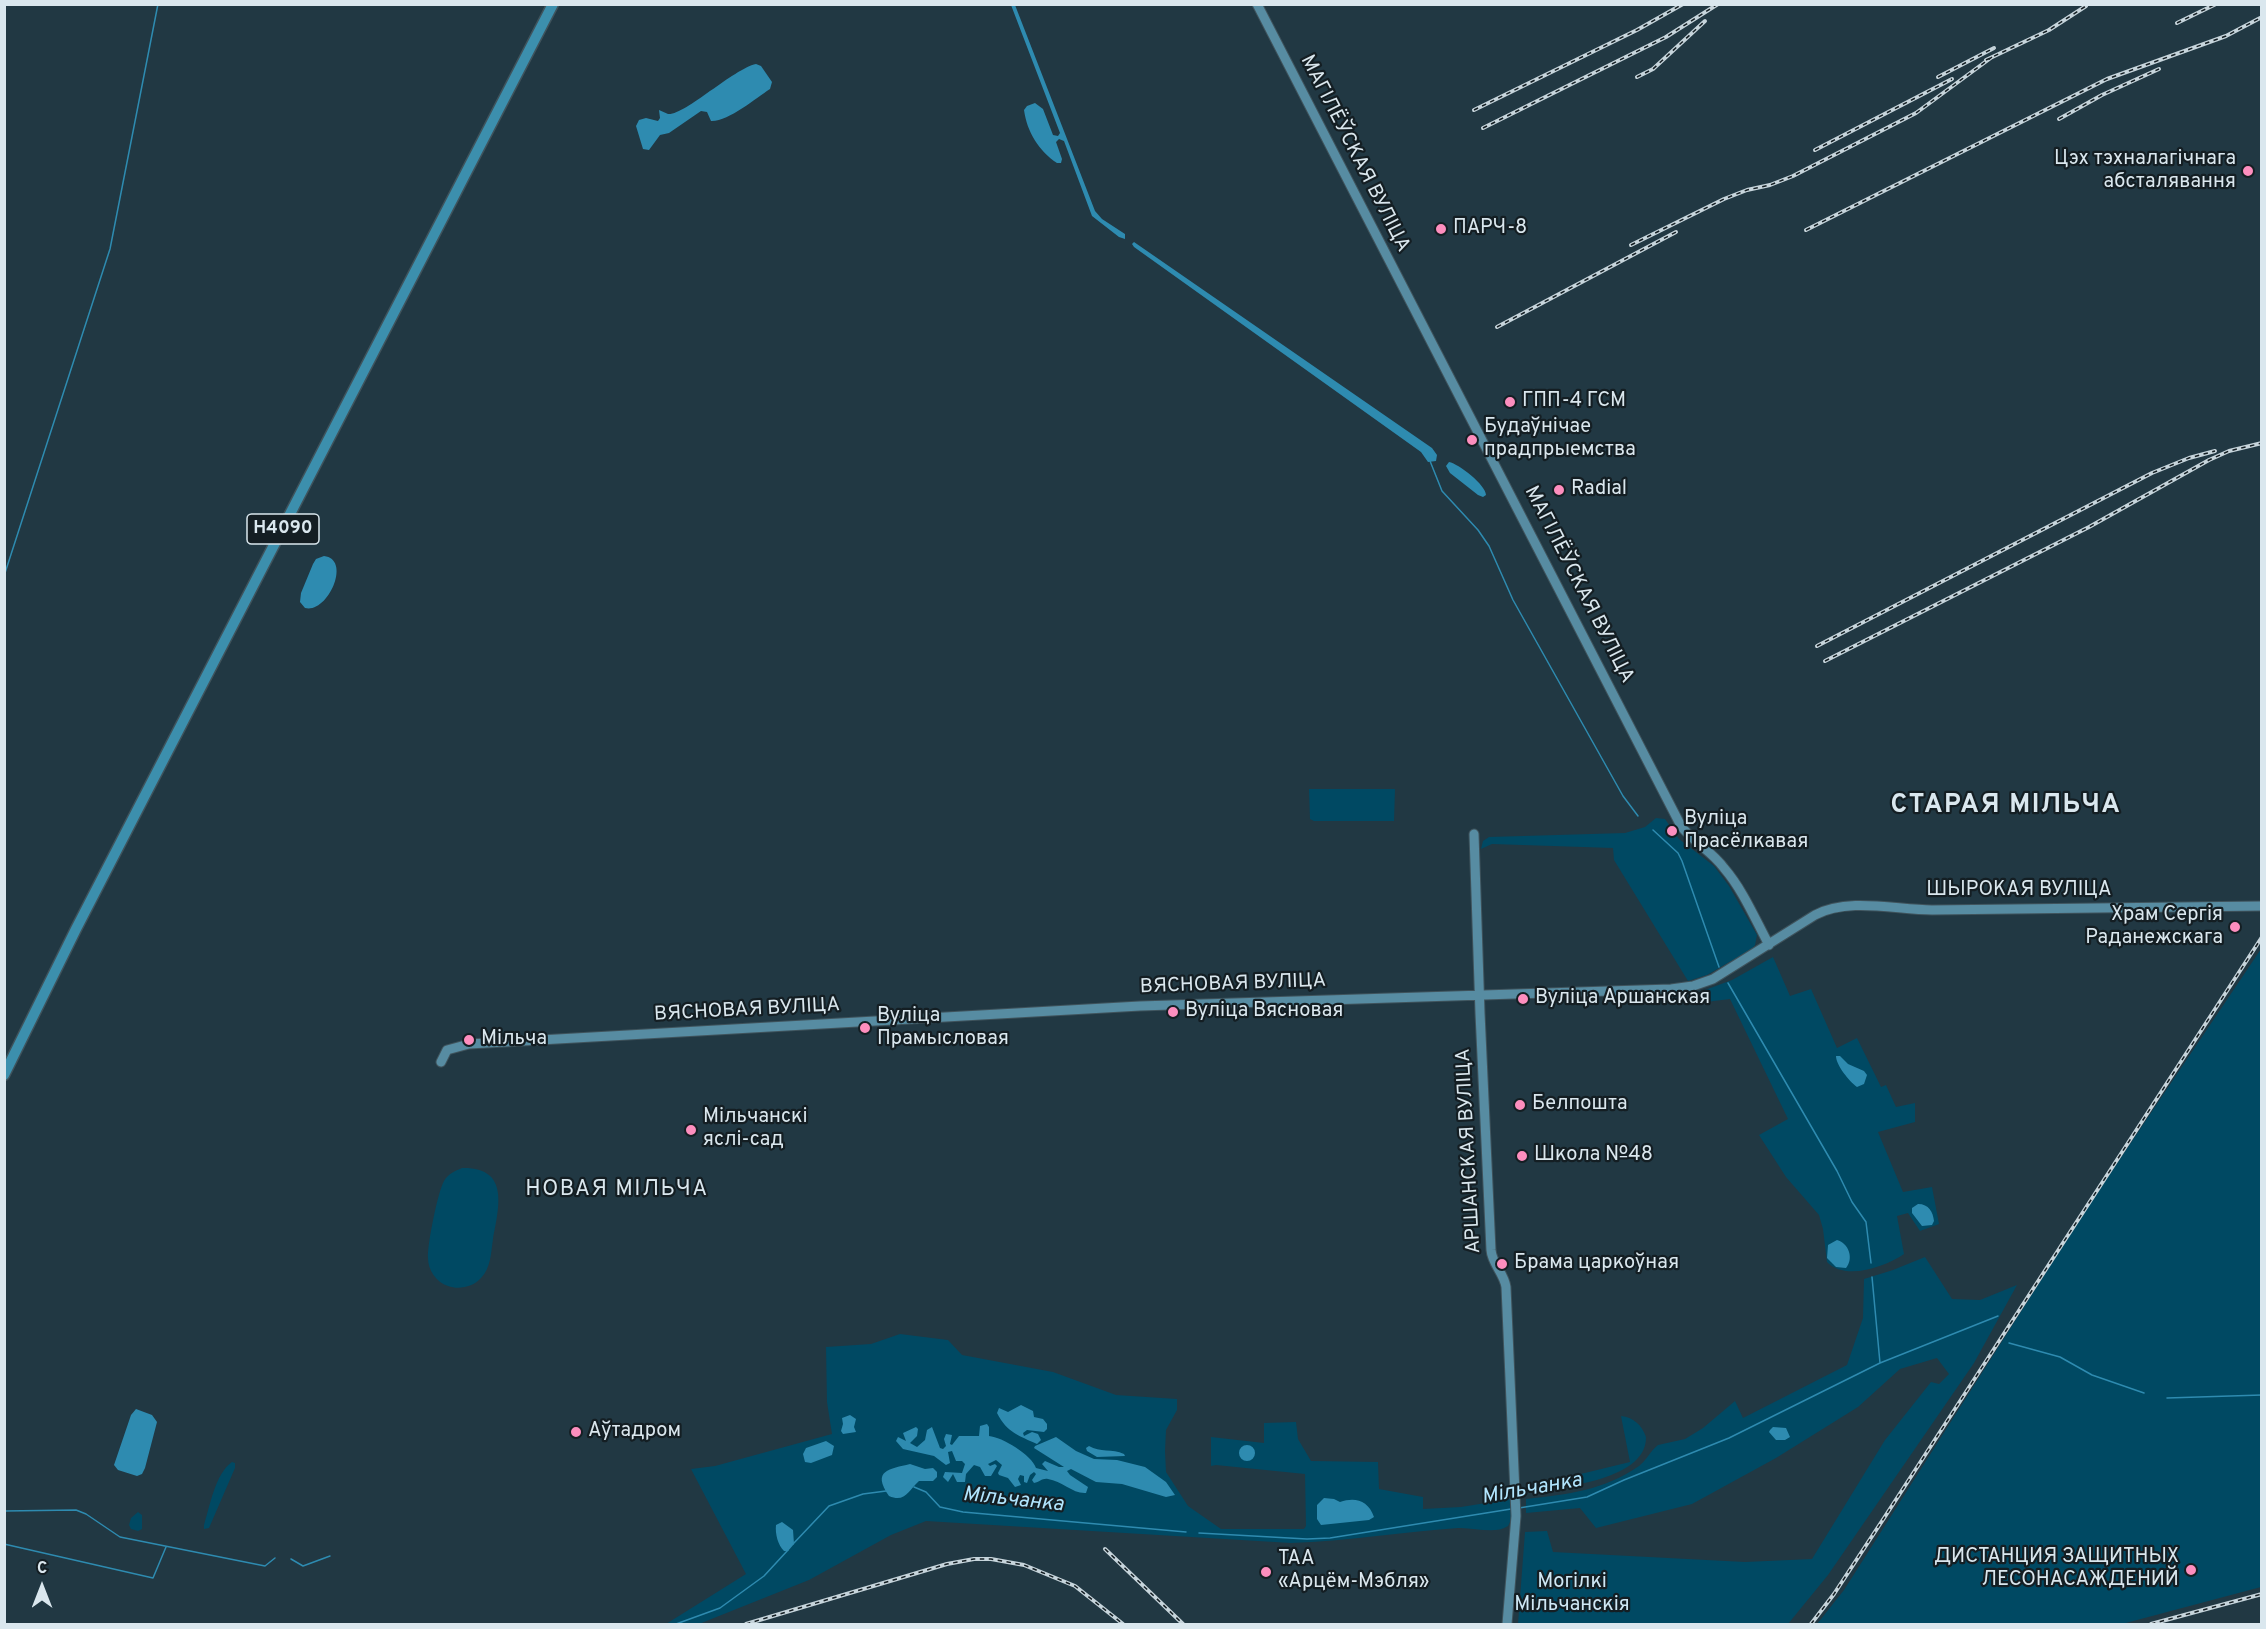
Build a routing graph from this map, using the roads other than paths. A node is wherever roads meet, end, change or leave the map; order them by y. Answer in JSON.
{"nodes":[{"id":1,"x":553,"y":4,"type":"edge"},
{"id":2,"x":1257,"y":4,"type":"edge"},
{"id":3,"x":1474,"y":834,"type":"dead end"},
{"id":4,"x":2262,"y":906,"type":"edge"},
{"id":5,"x":1815,"y":915,"type":"joint"},
{"id":6,"x":1769,"y":945,"type":"junction"},
{"id":7,"x":1480,"y":995,"type":"junction"},
{"id":8,"x":441,"y":1062,"type":"dead end"},
{"id":9,"x":4,"y":1076,"type":"edge"},
{"id":10,"x":1507,"y":1624,"type":"edge"}],
"edges":[{"from":1,"to":9,"type":"main road","number":"Н4090"},
{"from":2,"to":6,"type":"street","name":"МАГІЛЁЎСКАЯ ВУЛІЦА"},
{"from":3,"to":7,"type":"street","name":"АРШАНСКАЯ ВУЛІЦА"},
{"from":4,"to":5,"type":"street","name":"ШЫРОКАЯ ВУЛІЦА"},
{"from":5,"to":6,"type":"street","name":"ВЯСНОВАЯ ВУЛІЦА"},
{"from":6,"to":7,"type":"street","name":"ВЯСНОВАЯ ВУЛІЦА"},
{"from":7,"to":8,"type":"street","name":"ВЯСНОВАЯ ВУЛІЦА"},
{"from":7,"to":10,"type":"street","name":"АРШАНСКАЯ ВУЛІЦА"}]}
